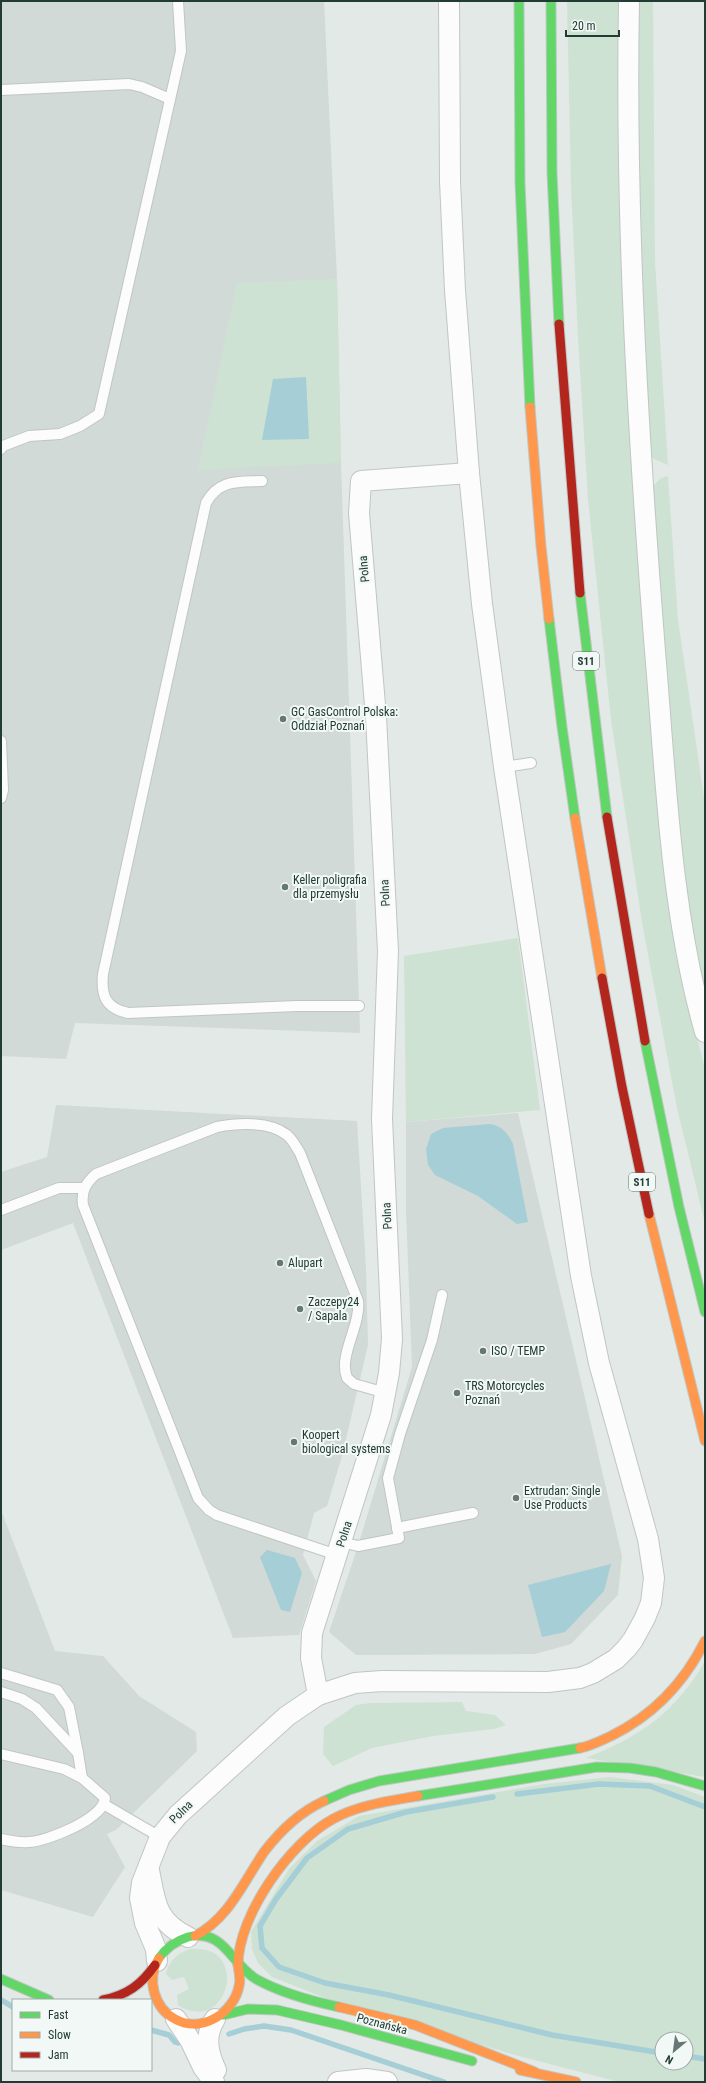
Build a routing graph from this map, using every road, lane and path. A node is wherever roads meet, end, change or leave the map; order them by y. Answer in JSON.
{"nodes":[{"id":1,"x":178,"y":1,"type":"edge"},
{"id":2,"x":449,"y":1,"type":"edge"},
{"id":3,"x":519,"y":1,"type":"edge"},
{"id":4,"x":550,"y":1,"type":"edge"},
{"id":5,"x":630,"y":1,"type":"edge"},
{"id":6,"x":1,"y":90,"type":"edge"},
{"id":7,"x":170,"y":99,"type":"junction"},
{"id":8,"x":2,"y":446,"type":"edge"},
{"id":9,"x":469,"y":473,"type":"junction"},
{"id":10,"x":262,"y":481,"type":"dead end"},
{"id":11,"x":1,"y":741,"type":"edge"},
{"id":12,"x":531,"y":763,"type":"dead end"},
{"id":13,"x":504,"y":767,"type":"junction"},
{"id":14,"x":1,"y":798,"type":"edge"},
{"id":15,"x":359,"y":1006,"type":"dead end"},
{"id":16,"x":705,"y":1032,"type":"edge"},
{"id":17,"x":84,"y":1188,"type":"junction"},
{"id":18,"x":1,"y":1210,"type":"edge"},
{"id":19,"x":442,"y":1295,"type":"dead end"},
{"id":20,"x":705,"y":1312,"type":"edge"},
{"id":21,"x":386,"y":1393,"type":"junction"},
{"id":22,"x":705,"y":1441,"type":"edge"},
{"id":23,"x":473,"y":1513,"type":"dead end"},
{"id":24,"x":397,"y":1528,"type":"junction"},
{"id":25,"x":339,"y":1548,"type":"junction"},
{"id":26,"x":705,"y":1640,"type":"edge"},
{"id":27,"x":1,"y":1673,"type":"edge"},
{"id":28,"x":1,"y":1692,"type":"edge"},
{"id":29,"x":318,"y":1695,"type":"junction"},
{"id":30,"x":78,"y":1753,"type":"junction"},
{"id":31,"x":1,"y":1754,"type":"edge"},
{"id":32,"x":82,"y":1778,"type":"junction"},
{"id":33,"x":705,"y":1786,"type":"edge"},
{"id":34,"x":105,"y":1804,"type":"junction"},
{"id":35,"x":160,"y":1837,"type":"junction"},
{"id":36,"x":1,"y":1839,"type":"edge"},
{"id":37,"x":148,"y":1866,"type":"junction"},
{"id":38,"x":191,"y":1937,"type":"junction"},
{"id":39,"x":156,"y":1963,"type":"junction"},
{"id":40,"x":238,"y":1965,"type":"junction"},
{"id":41,"x":1,"y":1979,"type":"edge"},
{"id":42,"x":46,"y":1999,"type":"edge"},
{"id":43,"x":108,"y":1999,"type":"edge"},
{"id":44,"x":152,"y":2009,"type":"edge"},
{"id":45,"x":171,"y":2016,"type":"junction"},
{"id":46,"x":219,"y":2017,"type":"junction"},
{"id":47,"x":535,"y":2072,"type":"junction"},
{"id":48,"x":214,"y":2082,"type":"edge"},
{"id":49,"x":227,"y":2082,"type":"edge"},
{"id":50,"x":338,"y":2082,"type":"edge"},
{"id":51,"x":387,"y":2082,"type":"edge"},
{"id":52,"x":576,"y":2082,"type":"edge"}],
"edges":[{"from":1,"to":7,"type":"lane"},
{"from":2,"to":9,"type":"street"},
{"from":3,"to":22,"type":"main road","number":"S11"},
{"from":4,"to":20,"type":"main road","number":"S11"},
{"from":5,"to":16,"type":"street"},
{"from":6,"to":7,"type":"lane"},
{"from":7,"to":8,"type":"lane"},
{"from":9,"to":13,"type":"street"},
{"from":9,"to":21,"type":"street","name":"Polna"},
{"from":10,"to":15,"type":"lane"},
{"from":11,"to":14,"type":"lane"},
{"from":12,"to":13,"type":"lane"},
{"from":13,"to":29,"type":"street"},
{"from":17,"to":18,"type":"lane"},
{"from":17,"to":21,"type":"lane"},
{"from":17,"to":25,"type":"lane"},
{"from":19,"to":24,"type":"lane"},
{"from":21,"to":25,"type":"street","name":"Polna"},
{"from":23,"to":24,"type":"lane"},
{"from":24,"to":25,"type":"lane"},
{"from":25,"to":29,"type":"street","name":"Polna"},
{"from":26,"to":38,"type":"main road"},
{"from":27,"to":30,"type":"lane"},
{"from":28,"to":30,"type":"lane"},
{"from":29,"to":35,"type":"street","name":"Polna"},
{"from":30,"to":32,"type":"lane"},
{"from":31,"to":32,"type":"lane"},
{"from":32,"to":34,"type":"lane"},
{"from":33,"to":40,"type":"main road"},
{"from":34,"to":35,"type":"lane"},
{"from":34,"to":36,"type":"lane"},
{"from":35,"to":37,"type":"street","name":"Polna"},
{"from":37,"to":38,"type":"street"},
{"from":37,"to":39,"type":"street","name":"Polna"},
{"from":38,"to":39,"type":"main road"},
{"from":38,"to":40,"type":"main road"},
{"from":39,"to":43,"type":"main road"},
{"from":39,"to":45,"type":"main road"},
{"from":40,"to":46,"type":"main road"},
{"from":40,"to":47,"type":"main road","name":"Poznańska"},
{"from":41,"to":42,"type":"main road"},
{"from":44,"to":45,"type":"main road"},
{"from":45,"to":46,"type":"main road"},
{"from":45,"to":48,"type":"street"},
{"from":46,"to":47,"type":"main road","name":"Poznańska"},
{"from":46,"to":49,"type":"street"},
{"from":47,"to":52,"type":"main road","name":"Poznańska"},
{"from":50,"to":51,"type":"street"}]}
